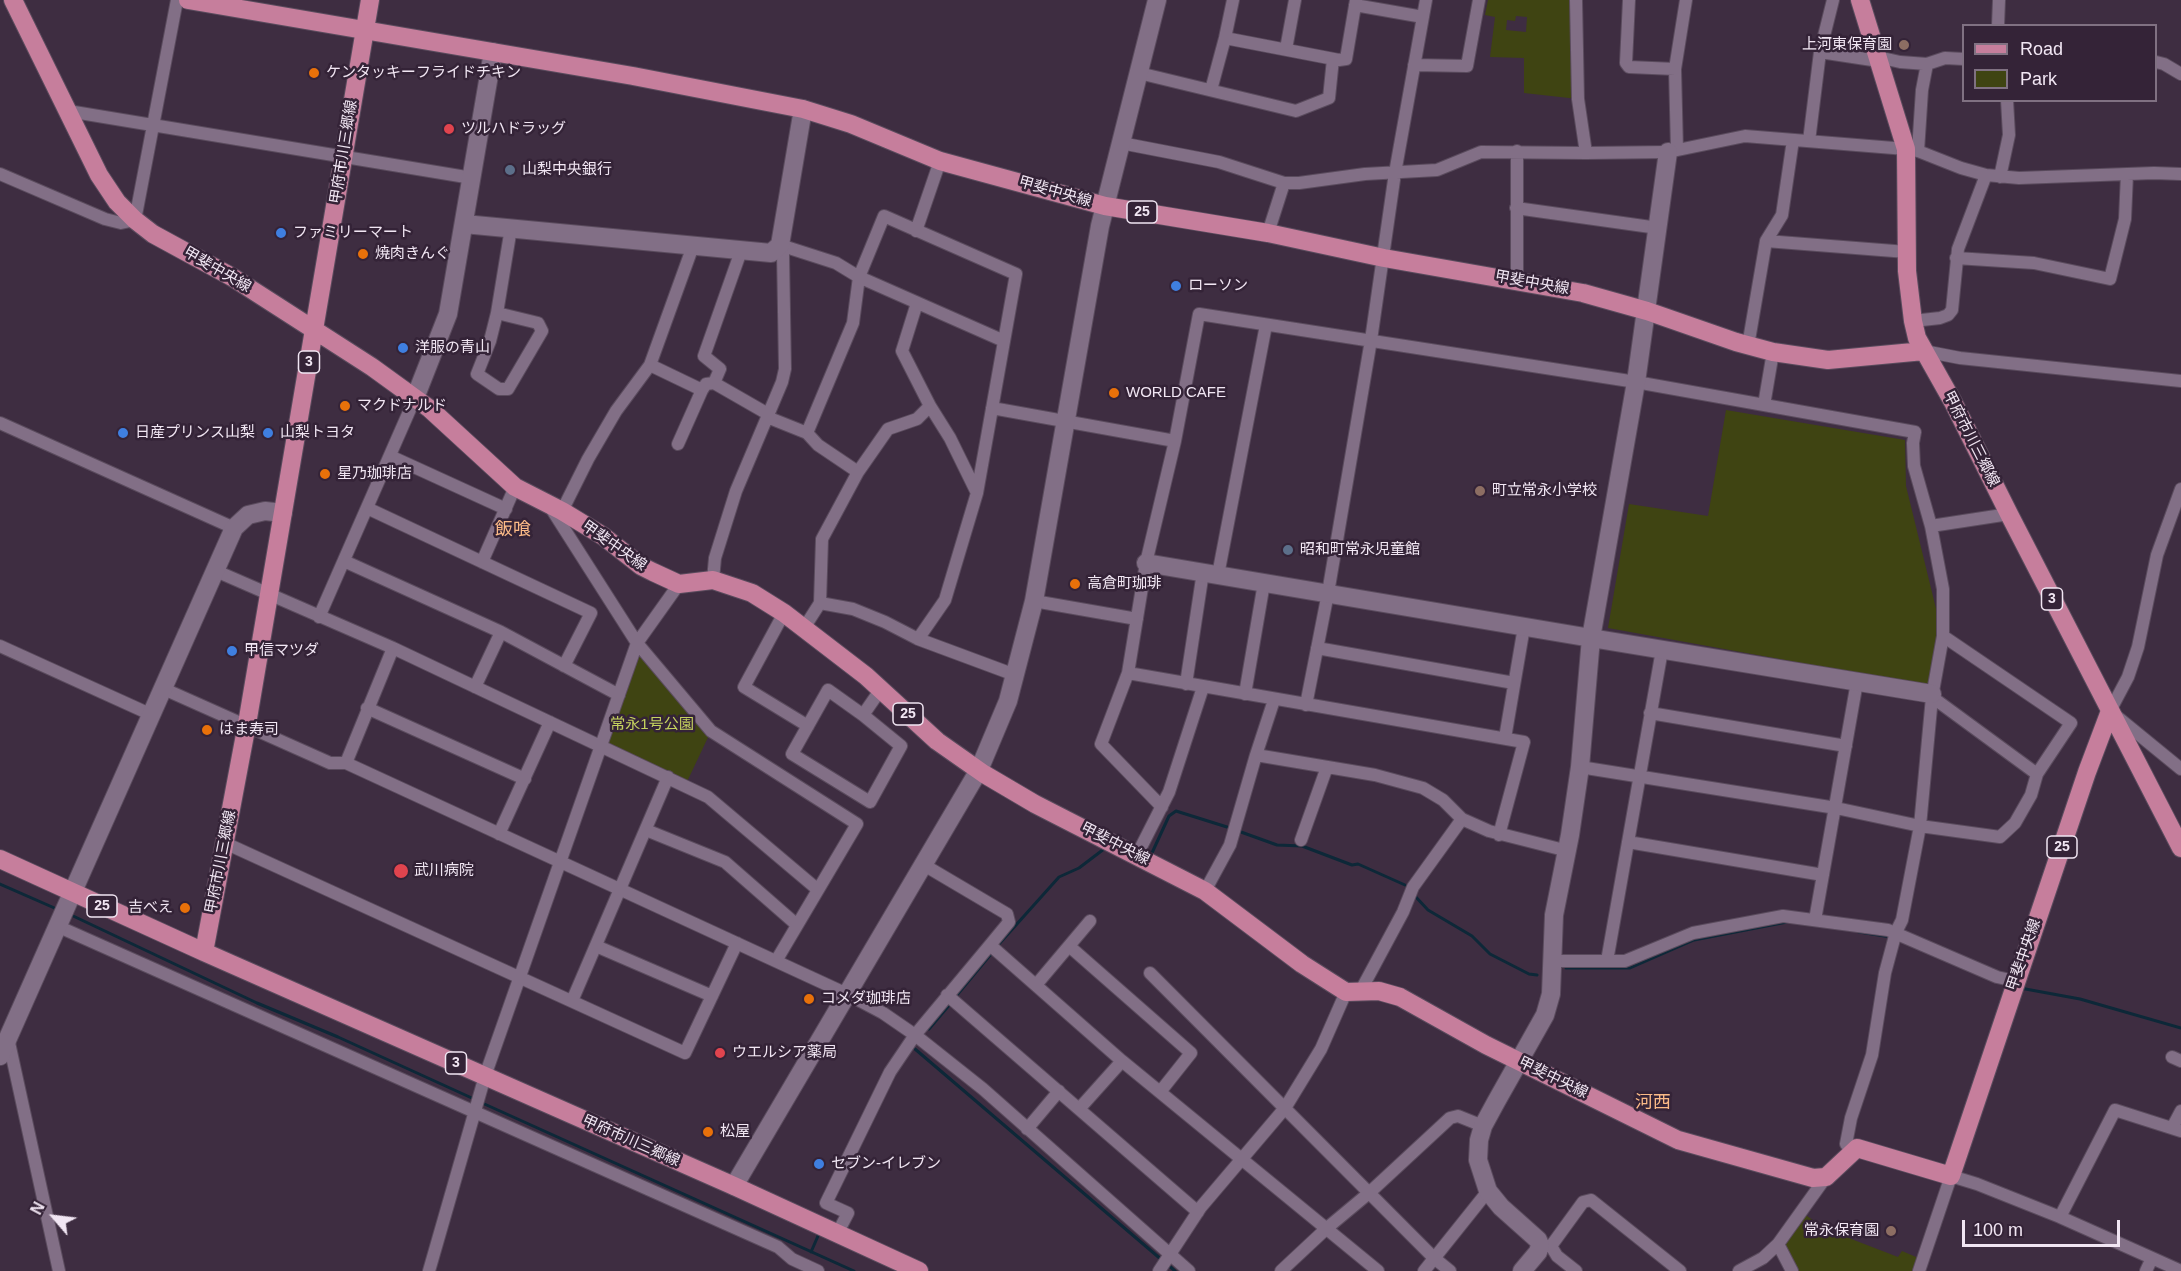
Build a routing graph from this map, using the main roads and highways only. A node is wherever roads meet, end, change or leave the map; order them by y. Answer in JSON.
{"nodes":[{"id":1,"x":13,"y":0,"type":"edge"},
{"id":2,"x":188,"y":0,"type":"edge"},
{"id":3,"x":370,"y":0,"type":"edge"},
{"id":4,"x":1860,"y":0,"type":"edge"},
{"id":5,"x":365,"y":30,"type":"junction"},
{"id":6,"x":315,"y":330,"type":"junction"},
{"id":7,"x":1924,"y":351,"type":"junction"},
{"id":8,"x":2110,"y":711,"type":"junction"},
{"id":9,"x":2181,"y":848,"type":"edge"},
{"id":10,"x":0,"y":859,"type":"edge"},
{"id":11,"x":204,"y":952,"type":"junction"},
{"id":12,"x":919,"y":1271,"type":"edge"}],
"edges":[{"from":1,"to":6,"type":"main road","name":"甲斐中央線"},
{"from":2,"to":5,"type":"main road","name":"甲斐中央線","number":"25"},
{"from":3,"to":5,"type":"main road","name":"甲府市川三郷線","number":"3"},
{"from":4,"to":7,"type":"main road","name":"甲府市川三郷線","number":"3"},
{"from":5,"to":6,"type":"main road","name":"甲府市川三郷線","number":"3"},
{"from":5,"to":7,"type":"main road","name":"甲斐中央線","number":"25"},
{"from":6,"to":8,"type":"main road","name":"甲斐中央線","number":"25"},
{"from":6,"to":11,"type":"main road","name":"甲府市川三郷線","number":"3"},
{"from":7,"to":8,"type":"main road","name":"甲府市川三郷線","number":"3"},
{"from":8,"to":9,"type":"main road","name":"甲府市川三郷線","number":"3"},
{"from":10,"to":11,"type":"main road","number":"25"},
{"from":11,"to":12,"type":"main road","name":"甲府市川三郷線","number":"3"}]}
